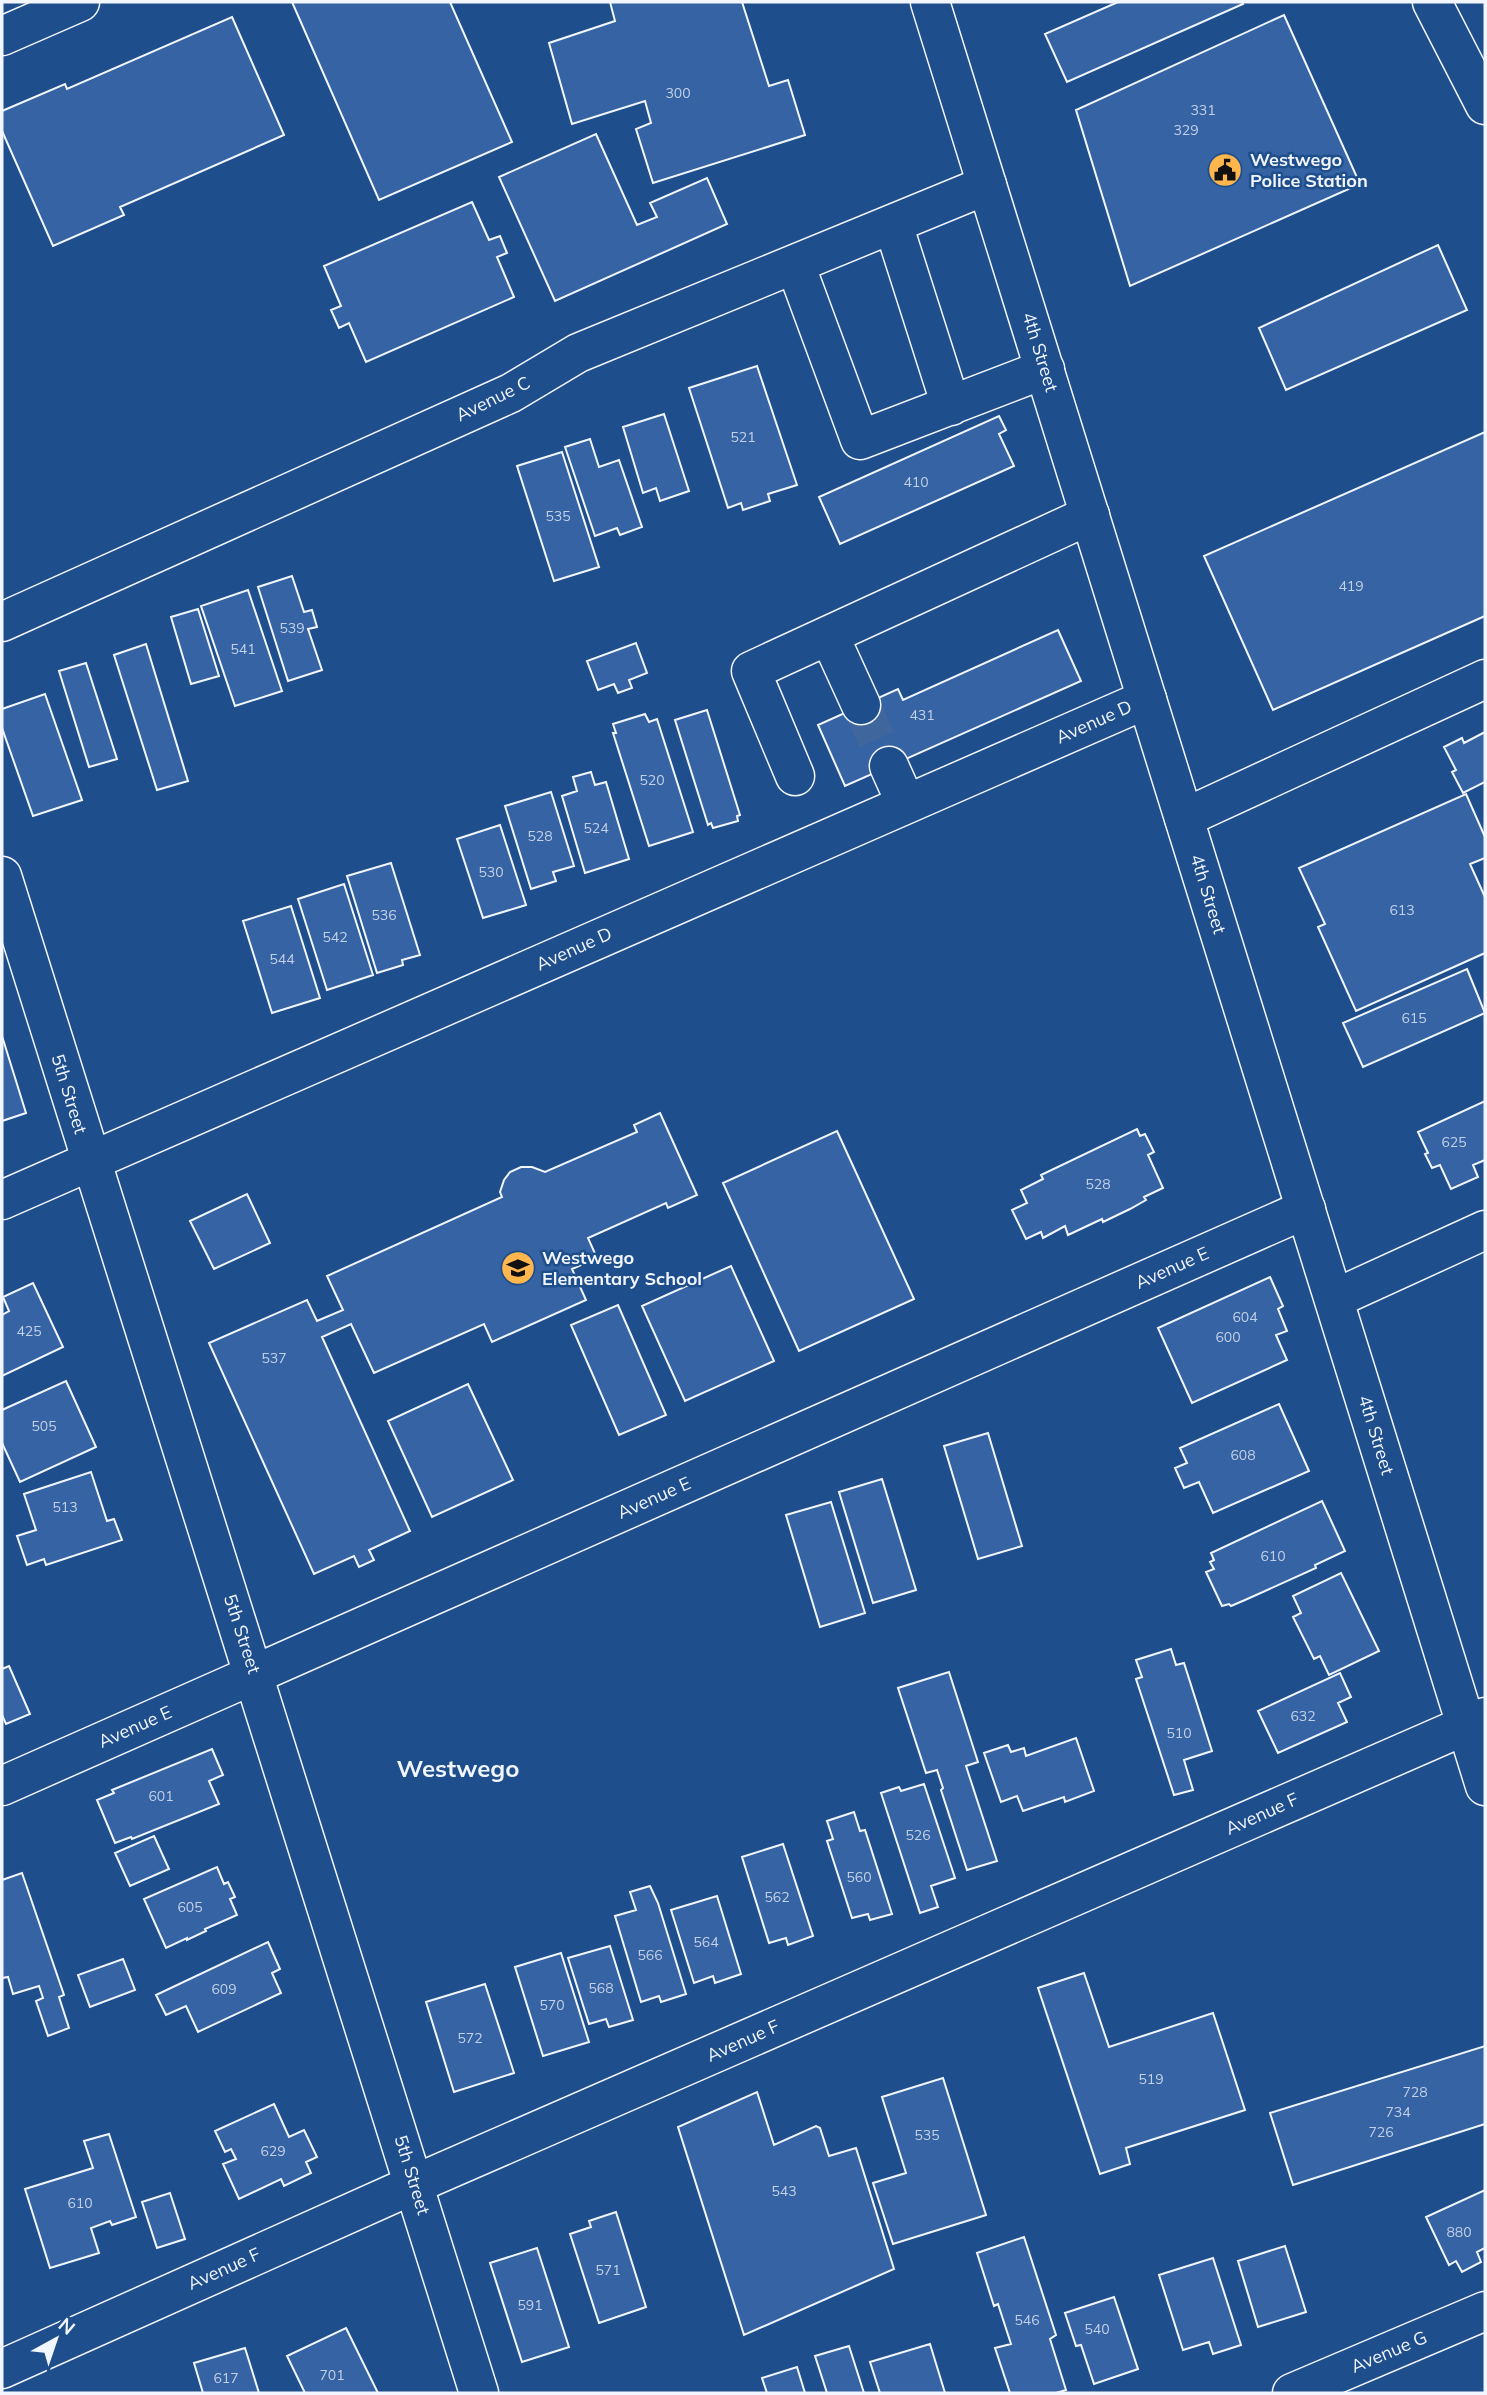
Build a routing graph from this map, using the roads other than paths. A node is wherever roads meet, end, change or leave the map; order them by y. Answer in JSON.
{"nodes":[{"id":1,"x":80,"y":2,"type":"edge"},
{"id":2,"x":930,"y":2,"type":"edge"},
{"id":3,"x":1432,"y":2,"type":"edge"},
{"id":4,"x":2,"y":36,"type":"edge"},
{"id":5,"x":1485,"y":105,"type":"edge"},
{"id":6,"x":988,"y":185,"type":"junction"},
{"id":7,"x":893,"y":224,"type":"junction"},
{"id":8,"x":795,"y":264,"type":"junction"},
{"id":9,"x":1045,"y":369,"type":"junction"},
{"id":10,"x":951,"y":405,"type":"junction"},
{"id":11,"x":1090,"y":514,"type":"junction"},
{"id":12,"x":2,"y":622,"type":"edge"},
{"id":13,"x":829,"y":635,"type":"junction"},
{"id":14,"x":1485,"y":678,"type":"edge"},
{"id":15,"x":1147,"y":699,"type":"junction"},
{"id":16,"x":862,"y":705,"type":"tunnel mouth"},
{"id":17,"x":889,"y":766,"type":"tunnel mouth"},
{"id":18,"x":795,"y":776,"type":"dead end"},
{"id":19,"x":906,"y":804,"type":"junction"},
{"id":20,"x":1184,"y":818,"type":"junction"},
{"id":21,"x":2,"y":876,"type":"edge"},
{"id":22,"x":89,"y":1161,"type":"junction"},
{"id":23,"x":2,"y":1200,"type":"edge"},
{"id":24,"x":1306,"y":1209,"type":"junction"},
{"id":25,"x":1485,"y":1230,"type":"edge"},
{"id":26,"x":1334,"y":1299,"type":"junction"},
{"id":27,"x":255,"y":1674,"type":"junction"},
{"id":28,"x":1476,"y":1721,"type":"edge"},
{"id":29,"x":2,"y":1786,"type":"edge"},
{"id":30,"x":1485,"y":1786,"type":"edge"},
{"id":31,"x":415,"y":2184,"type":"junction"},
{"id":32,"x":1485,"y":2311,"type":"edge"},
{"id":33,"x":2,"y":2369,"type":"edge"},
{"id":34,"x":479,"y":2393,"type":"edge"},
{"id":35,"x":1292,"y":2393,"type":"edge"}],
"edges":[{"from":1,"to":4,"type":"street"},
{"from":2,"to":6,"type":"street","name":"4th Street"},
{"from":3,"to":5,"type":"street"},
{"from":6,"to":7,"type":"street","name":"Avenue C"},
{"from":6,"to":9,"type":"street","name":"4th Street"},
{"from":7,"to":8,"type":"street","name":"Avenue C"},
{"from":7,"to":10,"type":"street"},
{"from":8,"to":10,"type":"street"},
{"from":8,"to":12,"type":"street","name":"Avenue C"},
{"from":9,"to":10,"type":"street"},
{"from":9,"to":11,"type":"street","name":"4th Street"},
{"from":11,"to":13,"type":"street"},
{"from":11,"to":15,"type":"street","name":"4th Street"},
{"from":13,"to":16,"type":"street"},
{"from":13,"to":18,"type":"street"},
{"from":14,"to":20,"type":"street"},
{"from":15,"to":19,"type":"street","name":"Avenue D"},
{"from":15,"to":20,"type":"street","name":"4th Street"},
{"from":17,"to":19,"type":"street"},
{"from":19,"to":22,"type":"street","name":"Avenue D"},
{"from":20,"to":24,"type":"street","name":"4th Street"},
{"from":21,"to":22,"type":"street","name":"5th Street"},
{"from":22,"to":23,"type":"street","name":"Avenue D"},
{"from":22,"to":27,"type":"street","name":"5th Street"},
{"from":24,"to":26,"type":"street","name":"4th Street"},
{"from":24,"to":27,"type":"street","name":"Avenue E"},
{"from":25,"to":26,"type":"street"},
{"from":26,"to":28,"type":"street","name":"4th Street"},
{"from":27,"to":29,"type":"street","name":"Avenue E"},
{"from":27,"to":31,"type":"street","name":"5th Street"},
{"from":28,"to":30,"type":"street","name":"4th Street"},
{"from":28,"to":31,"type":"street","name":"Avenue F"},
{"from":31,"to":33,"type":"street","name":"Avenue F"},
{"from":31,"to":34,"type":"street","name":"5th Street"},
{"from":32,"to":35,"type":"street","name":"Avenue G"}]}
